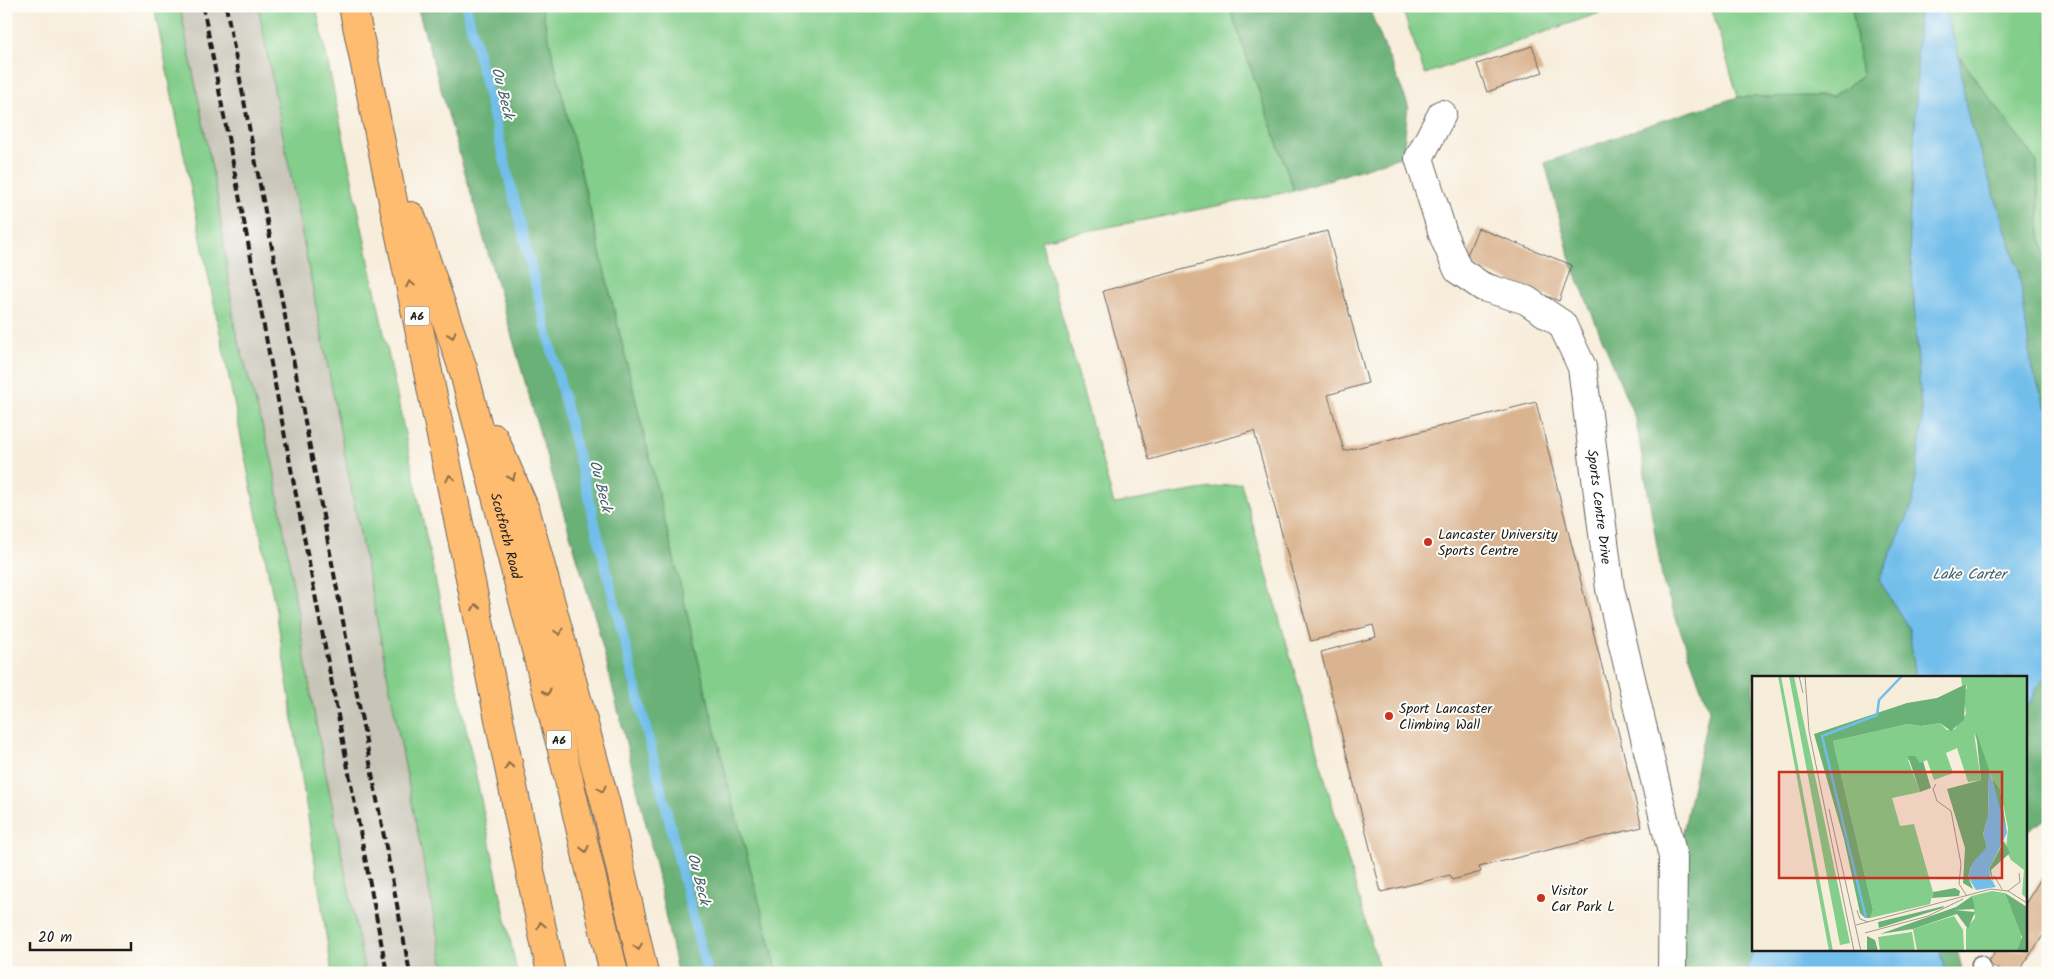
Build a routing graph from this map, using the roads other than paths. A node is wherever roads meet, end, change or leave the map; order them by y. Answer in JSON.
{"nodes":[{"id":1,"x":353,"y":6,"type":"edge"},
{"id":2,"x":374,"y":106,"type":"junction"},
{"id":3,"x":1442,"y":114,"type":"dead end"},
{"id":4,"x":463,"y":368,"type":"junction"},
{"id":5,"x":551,"y":973,"type":"edge"},
{"id":6,"x":614,"y":973,"type":"edge"},
{"id":7,"x":644,"y":973,"type":"edge"},
{"id":8,"x":1672,"y":973,"type":"edge"}],
"edges":[{"from":1,"to":2,"type":"main road","name":"Scotforth Road","number":"A6"},
{"from":2,"to":4,"type":"main road","name":"Scotforth Road","number":"A6","one_way":true},
{"from":5,"to":2,"type":"main road","name":"Scotforth Road","number":"A6","one_way":true},
{"from":3,"to":8,"type":"street","name":"Sports Centre Drive"},
{"from":4,"to":6,"type":"main road","name":"Scotforth Road","number":"A6","one_way":true},
{"from":4,"to":7,"type":"main road","one_way":true}]}
